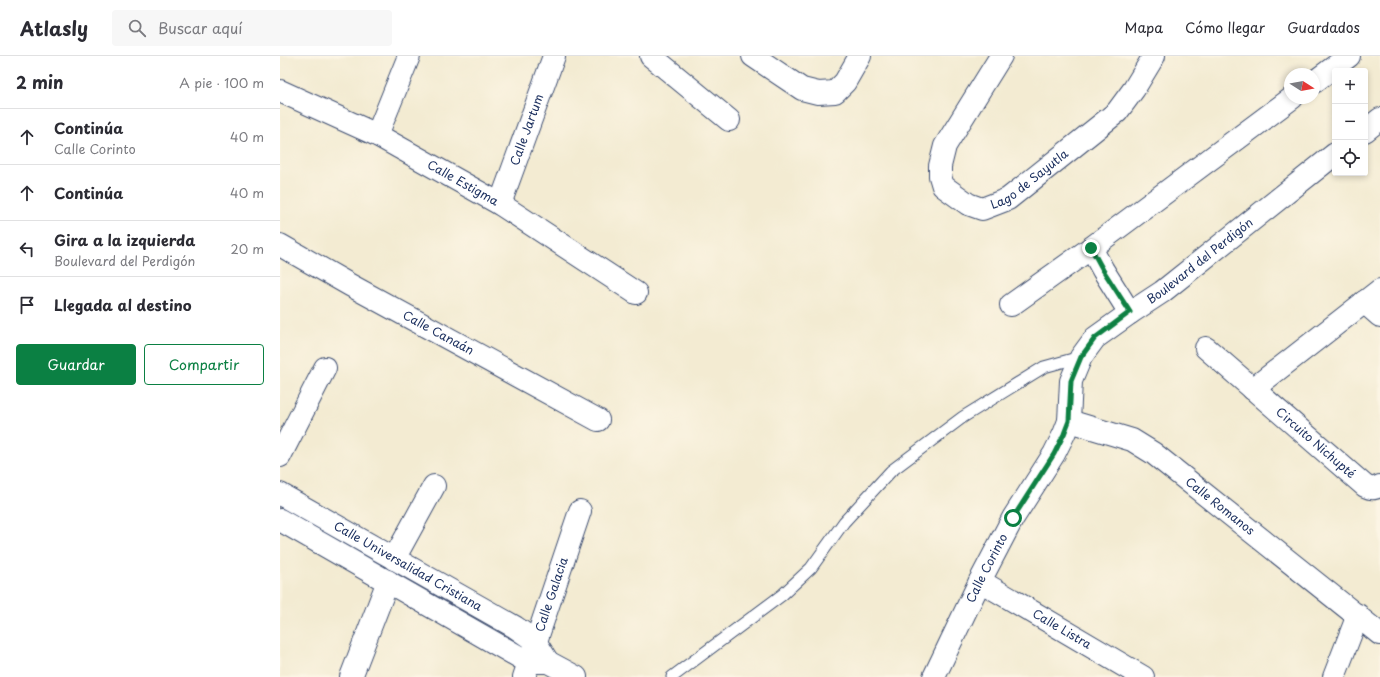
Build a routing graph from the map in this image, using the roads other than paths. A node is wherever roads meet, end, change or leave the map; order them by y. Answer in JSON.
{"nodes":[{"id":1,"x":409,"y":56,"type":"edge"},
{"id":2,"x":554,"y":56,"type":"edge"},
{"id":3,"x":651,"y":56,"type":"edge"},
{"id":4,"x":753,"y":56,"type":"edge"},
{"id":5,"x":860,"y":56,"type":"edge"},
{"id":6,"x":1001,"y":56,"type":"edge"},
{"id":7,"x":1154,"y":56,"type":"edge"},
{"id":8,"x":1348,"y":56,"type":"edge"},
{"id":9,"x":1320,"y":77,"type":"edge"},
{"id":10,"x":280,"y":91,"type":"edge"},
{"id":11,"x":1284,"y":104,"type":"edge"},
{"id":12,"x":1380,"y":119,"type":"edge"},
{"id":13,"x":729,"y":120,"type":"dead end"},
{"id":14,"x":1368,"y":129,"type":"edge"},
{"id":15,"x":376,"y":135,"type":"junction"},
{"id":16,"x":1332,"y":156,"type":"edge"},
{"id":17,"x":500,"y":204,"type":"junction"},
{"id":18,"x":280,"y":245,"type":"edge"},
{"id":19,"x":1091,"y":248,"type":"junction"},
{"id":20,"x":636,"y":293,"type":"dead end"},
{"id":21,"x":1375,"y":302,"type":"edge"},
{"id":22,"x":1011,"y":305,"type":"dead end"},
{"id":23,"x":1130,"y":312,"type":"junction"},
{"id":24,"x":1206,"y":348,"type":"dead end"},
{"id":25,"x":1081,"y":357,"type":"junction"},
{"id":26,"x":325,"y":368,"type":"dead end"},
{"id":27,"x":1253,"y":389,"type":"junction"},
{"id":28,"x":598,"y":420,"type":"dead end"},
{"id":29,"x":1069,"y":421,"type":"junction"},
{"id":30,"x":280,"y":456,"type":"edge"},
{"id":31,"x":434,"y":486,"type":"dead end"},
{"id":32,"x":1380,"y":486,"type":"edge"},
{"id":33,"x":280,"y":494,"type":"edge"},
{"id":34,"x":580,"y":511,"type":"dead end"},
{"id":35,"x":280,"y":520,"type":"edge"},
{"id":36,"x":394,"y":559,"type":"junction"},
{"id":37,"x":388,"y":581,"type":"junction"},
{"id":38,"x":980,"y":581,"type":"junction"},
{"id":39,"x":1358,"y":615,"type":"junction"},
{"id":40,"x":1380,"y":634,"type":"edge"},
{"id":41,"x":535,"y":641,"type":"junction"},
{"id":42,"x":533,"y":667,"type":"edge"},
{"id":43,"x":351,"y":677,"type":"edge"},
{"id":44,"x":576,"y":677,"type":"edge"},
{"id":45,"x":672,"y":677,"type":"edge"},
{"id":46,"x":934,"y":677,"type":"edge"},
{"id":47,"x":1143,"y":677,"type":"edge"},
{"id":48,"x":1334,"y":677,"type":"edge"}],
"edges":[{"from":1,"to":15,"type":"street"},
{"from":2,"to":17,"type":"street","name":"Calle Jartum"},
{"from":3,"to":13,"type":"street"},
{"from":4,"to":5,"type":"street"},
{"from":6,"to":7,"type":"street","name":"Lago de Sayutla"},
{"from":8,"to":9,"type":"street"},
{"from":10,"to":15,"type":"street","name":"Calle Estigma"},
{"from":11,"to":19,"type":"street"},
{"from":12,"to":14,"type":"street"},
{"from":15,"to":17,"type":"street","name":"Calle Estigma"},
{"from":16,"to":23,"type":"street","name":"Boulevard del Perdigón"},
{"from":17,"to":20,"type":"street","name":"Calle Estigma"},
{"from":18,"to":28,"type":"street","name":"Calle Canaán"},
{"from":19,"to":22,"type":"street"},
{"from":19,"to":23,"type":"street"},
{"from":21,"to":27,"type":"street"},
{"from":23,"to":25,"type":"street","name":"Boulevard del Perdigón"},
{"from":24,"to":27,"type":"street","name":"Circuito Nichupté"},
{"from":25,"to":29,"type":"street","name":"Calle Corinto"},
{"from":25,"to":45,"type":"lane"},
{"from":26,"to":30,"type":"street"},
{"from":27,"to":32,"type":"street","name":"Circuito Nichupté"},
{"from":29,"to":38,"type":"street","name":"Calle Corinto"},
{"from":29,"to":39,"type":"street","name":"Calle Romanos"},
{"from":31,"to":36,"type":"street"},
{"from":33,"to":36,"type":"street","name":"Calle Universalidad Cristiana"},
{"from":34,"to":41,"type":"street","name":"Calle Galacia"},
{"from":35,"to":37,"type":"street","name":"Calle Universalidad Cristiana"},
{"from":36,"to":41,"type":"street","name":"Calle Universalidad Cristiana"},
{"from":37,"to":42,"type":"street","name":"Calle Universalidad Cristiana"},
{"from":37,"to":43,"type":"street"},
{"from":38,"to":46,"type":"street","name":"Calle Corinto"},
{"from":38,"to":47,"type":"street","name":"Calle Listra"},
{"from":39,"to":40,"type":"street","name":"Calle Romanos"},
{"from":39,"to":48,"type":"street"},
{"from":41,"to":42,"type":"street","name":"Calle Galacia"},
{"from":42,"to":44,"type":"street","name":"Calle Universalidad Cristiana"}]}
